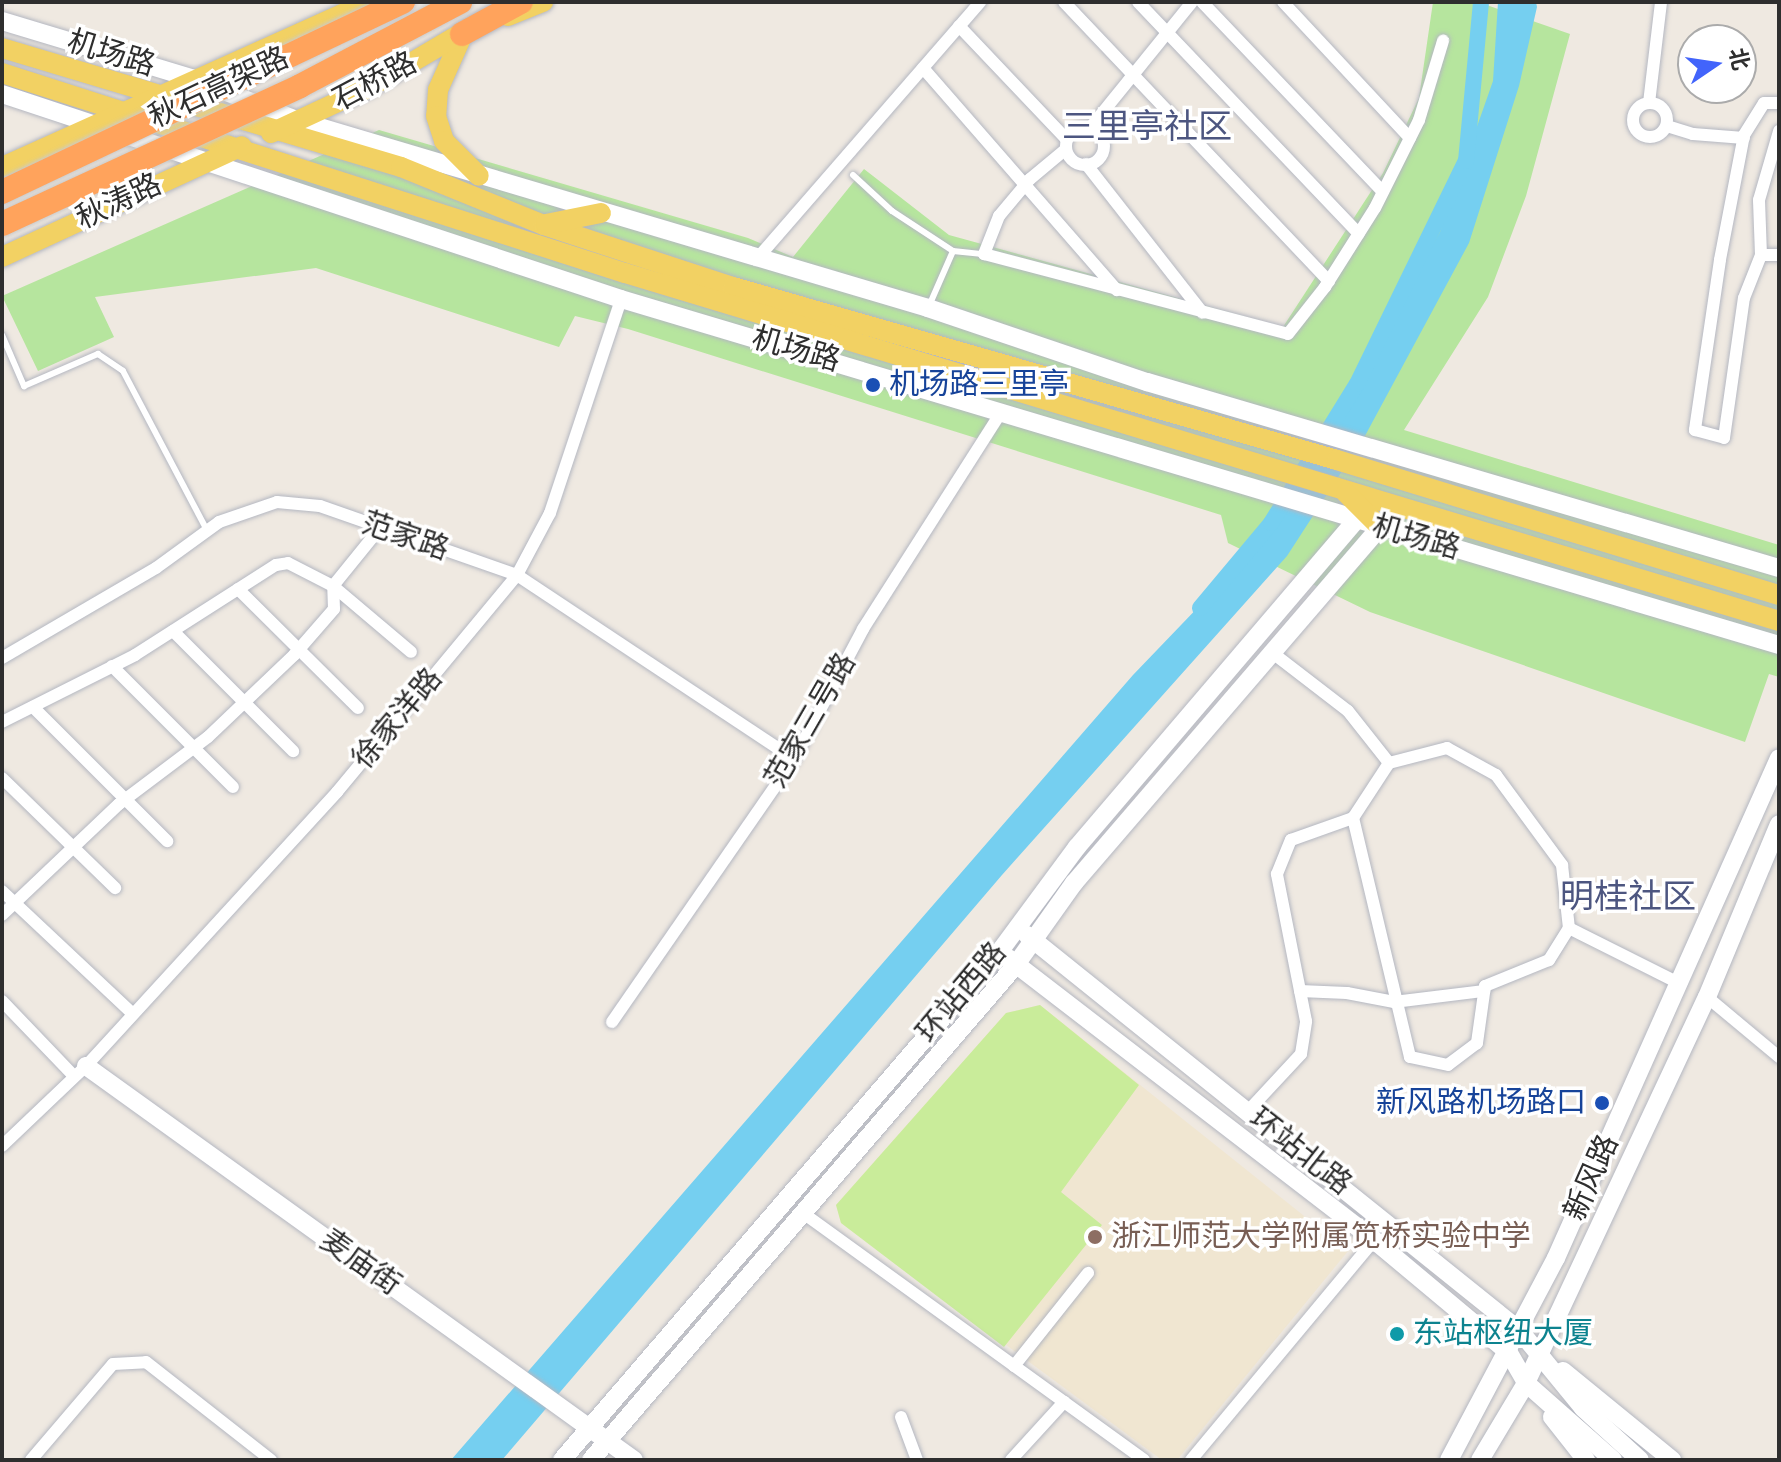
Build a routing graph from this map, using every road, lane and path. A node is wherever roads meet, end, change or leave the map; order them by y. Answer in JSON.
{"nodes":[{"id":1,"x":369,"y":2,"type":"edge"},
{"id":2,"x":403,"y":2,"type":"edge"},
{"id":3,"x":460,"y":2,"type":"edge"},
{"id":4,"x":507,"y":2,"type":"edge"},
{"id":5,"x":521,"y":2,"type":"edge"},
{"id":6,"x":543,"y":2,"type":"edge"},
{"id":7,"x":980,"y":2,"type":"edge"},
{"id":8,"x":1064,"y":2,"type":"edge"},
{"id":9,"x":1138,"y":2,"type":"edge"},
{"id":10,"x":1192,"y":2,"type":"edge"},
{"id":11,"x":1202,"y":2,"type":"edge"},
{"id":12,"x":1283,"y":2,"type":"edge"},
{"id":13,"x":1661,"y":2,"type":"edge"},
{"id":14,"x":2,"y":21,"type":"edge"},
{"id":15,"x":959,"y":26,"type":"junction"},
{"id":16,"x":1167,"y":33,"type":"junction"},
{"id":17,"x":462,"y":34,"type":"junction"},
{"id":18,"x":1443,"y":41,"type":"dead end"},
{"id":19,"x":2,"y":48,"type":"edge"},
{"id":20,"x":923,"y":68,"type":"junction"},
{"id":21,"x":2,"y":73,"type":"edge"},
{"id":22,"x":1132,"y":74,"type":"junction"},
{"id":23,"x":194,"y":79,"type":"junction"},
{"id":24,"x":2,"y":94,"type":"edge"},
{"id":25,"x":153,"y":95,"type":"junction"},
{"id":26,"x":1649,"y":103,"type":"junction"},
{"id":27,"x":1779,"y":103,"type":"edge"},
{"id":28,"x":122,"y":111,"type":"junction"},
{"id":29,"x":299,"y":121,"type":"junction"},
{"id":30,"x":90,"y":126,"type":"junction"},
{"id":31,"x":1667,"y":126,"type":"junction"},
{"id":32,"x":1090,"y":128,"type":"junction"},
{"id":33,"x":1779,"y":131,"type":"edge"},
{"id":34,"x":275,"y":132,"type":"junction"},
{"id":35,"x":1410,"y":138,"type":"junction"},
{"id":36,"x":1744,"y":138,"type":"junction"},
{"id":37,"x":1067,"y":144,"type":"junction"},
{"id":38,"x":236,"y":148,"type":"junction"},
{"id":39,"x":205,"y":162,"type":"junction"},
{"id":40,"x":1086,"y":164,"type":"junction"},
{"id":41,"x":2,"y":167,"type":"edge"},
{"id":42,"x":853,"y":175,"type":"dead end"},
{"id":43,"x":479,"y":176,"type":"junction"},
{"id":44,"x":1025,"y":185,"type":"junction"},
{"id":45,"x":2,"y":192,"type":"edge"},
{"id":46,"x":1383,"y":192,"type":"junction"},
{"id":47,"x":601,"y":213,"type":"junction"},
{"id":48,"x":2,"y":224,"type":"edge"},
{"id":49,"x":544,"y":225,"type":"junction"},
{"id":50,"x":1359,"y":234,"type":"junction"},
{"id":51,"x":953,"y":251,"type":"junction"},
{"id":52,"x":984,"y":254,"type":"junction"},
{"id":53,"x":1761,"y":255,"type":"junction"},
{"id":54,"x":1779,"y":255,"type":"edge"},
{"id":55,"x":2,"y":257,"type":"edge"},
{"id":56,"x":756,"y":260,"type":"junction"},
{"id":57,"x":1329,"y":281,"type":"junction"},
{"id":58,"x":1117,"y":290,"type":"junction"},
{"id":59,"x":621,"y":299,"type":"junction"},
{"id":60,"x":928,"y":308,"type":"junction"},
{"id":61,"x":1203,"y":314,"type":"junction"},
{"id":62,"x":2,"y":335,"type":"edge"},
{"id":63,"x":1000,"y":414,"type":"junction"},
{"id":64,"x":1334,"y":488,"type":"junction"},
{"id":65,"x":1355,"y":521,"type":"junction"},
{"id":66,"x":1380,"y":527,"type":"junction"},
{"id":67,"x":380,"y":528,"type":"junction"},
{"id":68,"x":207,"y":530,"type":"junction"},
{"id":69,"x":1779,"y":568,"type":"edge"},
{"id":70,"x":517,"y":575,"type":"junction"},
{"id":71,"x":333,"y":586,"type":"junction"},
{"id":72,"x":238,"y":589,"type":"junction"},
{"id":73,"x":1779,"y":595,"type":"edge"},
{"id":74,"x":1779,"y":621,"type":"edge"},
{"id":75,"x":173,"y":631,"type":"junction"},
{"id":76,"x":1779,"y":645,"type":"edge"},
{"id":77,"x":299,"y":649,"type":"junction"},
{"id":78,"x":411,"y":652,"type":"dead end"},
{"id":79,"x":1274,"y":654,"type":"junction"},
{"id":80,"x":2,"y":658,"type":"edge"},
{"id":81,"x":112,"y":666,"type":"junction"},
{"id":82,"x":244,"y":702,"type":"junction"},
{"id":83,"x":33,"y":707,"type":"junction"},
{"id":84,"x":358,"y":708,"type":"dead end"},
{"id":85,"x":2,"y":722,"type":"edge"},
{"id":86,"x":193,"y":748,"type":"junction"},
{"id":87,"x":293,"y":751,"type":"dead end"},
{"id":88,"x":1779,"y":758,"type":"edge"},
{"id":89,"x":794,"y":759,"type":"junction"},
{"id":90,"x":1389,"y":763,"type":"junction"},
{"id":91,"x":2,"y":778,"type":"edge"},
{"id":92,"x":233,"y":787,"type":"dead end"},
{"id":93,"x":125,"y":799,"type":"junction"},
{"id":94,"x":1353,"y":818,"type":"junction"},
{"id":95,"x":1779,"y":824,"type":"edge"},
{"id":96,"x":167,"y":841,"type":"dead end"},
{"id":97,"x":73,"y":847,"type":"junction"},
{"id":98,"x":115,"y":888,"type":"dead end"},
{"id":99,"x":2,"y":891,"type":"edge"},
{"id":100,"x":14,"y":903,"type":"junction"},
{"id":101,"x":2,"y":915,"type":"edge"},
{"id":102,"x":1016,"y":926,"type":"junction"},
{"id":103,"x":1569,"y":928,"type":"junction"},
{"id":104,"x":1035,"y":942,"type":"junction"},
{"id":105,"x":1000,"y":951,"type":"junction"},
{"id":106,"x":1015,"y":966,"type":"junction"},
{"id":107,"x":1679,"y":983,"type":"junction"},
{"id":108,"x":1300,"y":991,"type":"junction"},
{"id":109,"x":1484,"y":991,"type":"junction"},
{"id":110,"x":1707,"y":997,"type":"junction"},
{"id":111,"x":2,"y":1001,"type":"edge"},
{"id":112,"x":1394,"y":1002,"type":"junction"},
{"id":113,"x":132,"y":1013,"type":"junction"},
{"id":114,"x":612,"y":1022,"type":"dead end"},
{"id":115,"x":1779,"y":1057,"type":"edge"},
{"id":116,"x":79,"y":1071,"type":"junction"},
{"id":117,"x":1248,"y":1111,"type":"junction"},
{"id":118,"x":2,"y":1146,"type":"edge"},
{"id":119,"x":803,"y":1213,"type":"junction"},
{"id":120,"x":1374,"y":1240,"type":"junction"},
{"id":121,"x":1088,"y":1273,"type":"dead end"},
{"id":122,"x":1520,"y":1331,"type":"junction"},
{"id":123,"x":1509,"y":1353,"type":"junction"},
{"id":124,"x":1540,"y":1353,"type":"junction"},
{"id":125,"x":1014,"y":1366,"type":"junction"},
{"id":126,"x":1526,"y":1383,"type":"junction"},
{"id":127,"x":1064,"y":1402,"type":"junction"},
{"id":128,"x":901,"y":1417,"type":"dead end"},
{"id":129,"x":589,"y":1429,"type":"junction"},
{"id":130,"x":607,"y":1442,"type":"junction"},
{"id":131,"x":31,"y":1460,"type":"edge"},
{"id":132,"x":271,"y":1460,"type":"edge"},
{"id":133,"x":562,"y":1460,"type":"edge"},
{"id":134,"x":591,"y":1460,"type":"edge"},
{"id":135,"x":634,"y":1460,"type":"edge"},
{"id":136,"x":917,"y":1460,"type":"edge"},
{"id":137,"x":1011,"y":1460,"type":"edge"},
{"id":138,"x":1144,"y":1460,"type":"edge"},
{"id":139,"x":1191,"y":1460,"type":"edge"},
{"id":140,"x":1449,"y":1460,"type":"edge"},
{"id":141,"x":1480,"y":1460,"type":"edge"},
{"id":142,"x":1586,"y":1460,"type":"edge"},
{"id":143,"x":1613,"y":1460,"type":"edge"},
{"id":144,"x":1640,"y":1460,"type":"edge"},
{"id":145,"x":1672,"y":1460,"type":"edge"}],
"edges":[{"from":1,"to":23,"type":"main road"},
{"from":2,"to":45,"type":"highway","name":"秋石高架路","bridge":true},
{"from":3,"to":48,"type":"highway","name":"秋石高架路","bridge":true},
{"from":4,"to":17,"type":"main road","name":"石桥路"},
{"from":5,"to":17,"type":"highway"},
{"from":6,"to":17,"type":"main road"},
{"from":7,"to":15,"type":"street"},
{"from":8,"to":22,"type":"street"},
{"from":9,"to":16,"type":"street"},
{"from":10,"to":16,"type":"street"},
{"from":11,"to":46,"type":"street"},
{"from":12,"to":35,"type":"street"},
{"from":13,"to":26,"type":"street"},
{"from":14,"to":23,"type":"main road","name":"机场路"},
{"from":15,"to":20,"type":"street"},
{"from":15,"to":37,"type":"street"},
{"from":16,"to":22,"type":"street"},
{"from":16,"to":50,"type":"street"},
{"from":17,"to":29,"type":"main road","name":"石桥路"},
{"from":17,"to":43,"type":"main road"},
{"from":18,"to":35,"type":"street"},
{"from":19,"to":25,"type":"main road","name":"机场路"},
{"from":20,"to":44,"type":"street"},
{"from":20,"to":56,"type":"street"},
{"from":21,"to":28,"type":"main road","name":"机场路"},
{"from":22,"to":32,"type":"street"},
{"from":22,"to":57,"type":"street"},
{"from":23,"to":25,"type":"main road"},
{"from":23,"to":29,"type":"main road","name":"机场路"},
{"from":24,"to":30,"type":"main road","name":"机场路"},
{"from":25,"to":28,"type":"main road"},
{"from":25,"to":34,"type":"main road","name":"机场路"},
{"from":26,"to":31,"type":"street"},
{"from":26,"to":31,"type":"street"},
{"from":27,"to":36,"type":"street"},
{"from":28,"to":30,"type":"main road"},
{"from":28,"to":38,"type":"main road","name":"机场路"},
{"from":29,"to":34,"type":"main road","name":"石桥路"},
{"from":29,"to":43,"type":"main road","name":"机场路"},
{"from":30,"to":39,"type":"main road","name":"机场路"},
{"from":30,"to":41,"type":"main road"},
{"from":31,"to":36,"type":"street"},
{"from":32,"to":37,"type":"street"},
{"from":32,"to":40,"type":"street"},
{"from":33,"to":53,"type":"street"},
{"from":34,"to":38,"type":"main road","name":"石桥路"},
{"from":34,"to":49,"type":"main road","name":"机场路"},
{"from":35,"to":46,"type":"street"},
{"from":36,"to":53,"type":"street"},
{"from":37,"to":40,"type":"street"},
{"from":37,"to":44,"type":"street"},
{"from":38,"to":39,"type":"main road","name":"秋涛路"},
{"from":38,"to":64,"type":"main road","name":"机场路"},
{"from":39,"to":55,"type":"main road","name":"秋涛路"},
{"from":39,"to":59,"type":"main road","name":"机场路"},
{"from":40,"to":61,"type":"street"},
{"from":42,"to":51,"type":"lane"},
{"from":43,"to":47,"type":"main road","name":"机场路"},
{"from":44,"to":52,"type":"street"},
{"from":44,"to":58,"type":"street"},
{"from":46,"to":50,"type":"street"},
{"from":47,"to":49,"type":"main road"},
{"from":47,"to":56,"type":"main road","name":"机场路"},
{"from":49,"to":73,"type":"main road","name":"机场路"},
{"from":50,"to":57,"type":"street"},
{"from":51,"to":52,"type":"lane"},
{"from":51,"to":60,"type":"lane"},
{"from":52,"to":58,"type":"street"},
{"from":53,"to":54,"type":"street"},
{"from":56,"to":60,"type":"main road","name":"机场路"},
{"from":57,"to":61,"type":"street"},
{"from":58,"to":61,"type":"street"},
{"from":59,"to":63,"type":"main road","name":"机场路"},
{"from":59,"to":70,"type":"street","name":"徐家洋路"},
{"from":60,"to":69,"type":"main road","name":"机场路"},
{"from":62,"to":68,"type":"lane"},
{"from":63,"to":65,"type":"main road","name":"机场路"},
{"from":63,"to":89,"type":"street","name":"范家三号路"},
{"from":64,"to":66,"type":"main road"},
{"from":64,"to":74,"type":"main road","name":"机场路"},
{"from":65,"to":66,"type":"main road","name":"机场路"},
{"from":65,"to":102,"type":"main road","name":"环站西路"},
{"from":66,"to":76,"type":"main road","name":"机场路"},
{"from":66,"to":79,"type":"main road","name":"环站西路"},
{"from":67,"to":68,"type":"street","name":"范家路"},
{"from":67,"to":70,"type":"street","name":"范家路"},
{"from":67,"to":71,"type":"street"},
{"from":68,"to":80,"type":"street","name":"范家路"},
{"from":70,"to":89,"type":"street","name":"范家路"},
{"from":70,"to":113,"type":"street","name":"徐家洋路"},
{"from":71,"to":72,"type":"street"},
{"from":71,"to":77,"type":"street"},
{"from":71,"to":78,"type":"street"},
{"from":72,"to":75,"type":"street"},
{"from":72,"to":77,"type":"street"},
{"from":75,"to":81,"type":"street"},
{"from":75,"to":82,"type":"street"},
{"from":77,"to":82,"type":"street"},
{"from":77,"to":84,"type":"street"},
{"from":79,"to":90,"type":"street"},
{"from":79,"to":104,"type":"main road","name":"环站西路"},
{"from":81,"to":83,"type":"street"},
{"from":81,"to":86,"type":"street"},
{"from":82,"to":86,"type":"street"},
{"from":82,"to":87,"type":"street"},
{"from":83,"to":85,"type":"street"},
{"from":83,"to":93,"type":"street"},
{"from":86,"to":92,"type":"street"},
{"from":86,"to":93,"type":"street"},
{"from":88,"to":107,"type":"main road","name":"新风路"},
{"from":89,"to":114,"type":"street","name":"范家三号路"},
{"from":90,"to":94,"type":"street"},
{"from":90,"to":103,"type":"street"},
{"from":91,"to":97,"type":"street"},
{"from":93,"to":96,"type":"street"},
{"from":93,"to":97,"type":"street"},
{"from":94,"to":108,"type":"street"},
{"from":94,"to":112,"type":"street"},
{"from":95,"to":110,"type":"main road","name":"新风路"},
{"from":97,"to":98,"type":"street"},
{"from":97,"to":100,"type":"street"},
{"from":99,"to":100,"type":"street"},
{"from":100,"to":101,"type":"street"},
{"from":100,"to":113,"type":"street"},
{"from":102,"to":104,"type":"main road","name":"环站北路"},
{"from":102,"to":105,"type":"main road","name":"环站西路"},
{"from":103,"to":107,"type":"street"},
{"from":103,"to":109,"type":"street"},
{"from":104,"to":106,"type":"main road","name":"环站西路"},
{"from":104,"to":117,"type":"main road","name":"环站北路"},
{"from":105,"to":106,"type":"main road","name":"环站北路"},
{"from":105,"to":129,"type":"main road","name":"环站西路"},
{"from":106,"to":119,"type":"main road","name":"环站西路"},
{"from":106,"to":120,"type":"main road","name":"环站北路"},
{"from":107,"to":122,"type":"main road","name":"新风路"},
{"from":108,"to":112,"type":"street"},
{"from":108,"to":117,"type":"street"},
{"from":109,"to":112,"type":"street"},
{"from":109,"to":112,"type":"street"},
{"from":110,"to":115,"type":"street"},
{"from":110,"to":124,"type":"main road","name":"新风路"},
{"from":111,"to":116,"type":"street"},
{"from":113,"to":116,"type":"street","name":"徐家洋路"},
{"from":116,"to":118,"type":"street","name":"徐家洋路"},
{"from":116,"to":129,"type":"main road","name":"麦庙街"},
{"from":117,"to":122,"type":"main road","name":"环站北路"},
{"from":119,"to":125,"type":"street"},
{"from":119,"to":130,"type":"main road","name":"环站西路"},
{"from":120,"to":123,"type":"main road","name":"环站北路"},
{"from":120,"to":139,"type":"street"},
{"from":121,"to":125,"type":"street"},
{"from":122,"to":123,"type":"main road","name":"新风路"},
{"from":122,"to":124,"type":"main road","name":"环站北路"},
{"from":123,"to":126,"type":"main road","name":"环站北路"},
{"from":123,"to":140,"type":"main road","name":"新风路"},
{"from":124,"to":126,"type":"main road","name":"新风路"},
{"from":124,"to":144,"type":"main road","name":"环站北路"},
{"from":124,"to":145,"type":"main road"},
{"from":125,"to":127,"type":"street"},
{"from":126,"to":141,"type":"main road","name":"新风路"},
{"from":126,"to":142,"type":"main road"},
{"from":126,"to":143,"type":"main road","name":"环站北路"},
{"from":127,"to":137,"type":"street"},
{"from":127,"to":138,"type":"street"},
{"from":128,"to":136,"type":"street"},
{"from":129,"to":130,"type":"main road","name":"麦庙街"},
{"from":129,"to":133,"type":"main road","name":"环站西路"},
{"from":130,"to":134,"type":"main road","name":"环站西路"},
{"from":130,"to":135,"type":"main road","name":"麦庙街"},
{"from":131,"to":132,"type":"street"}]}
